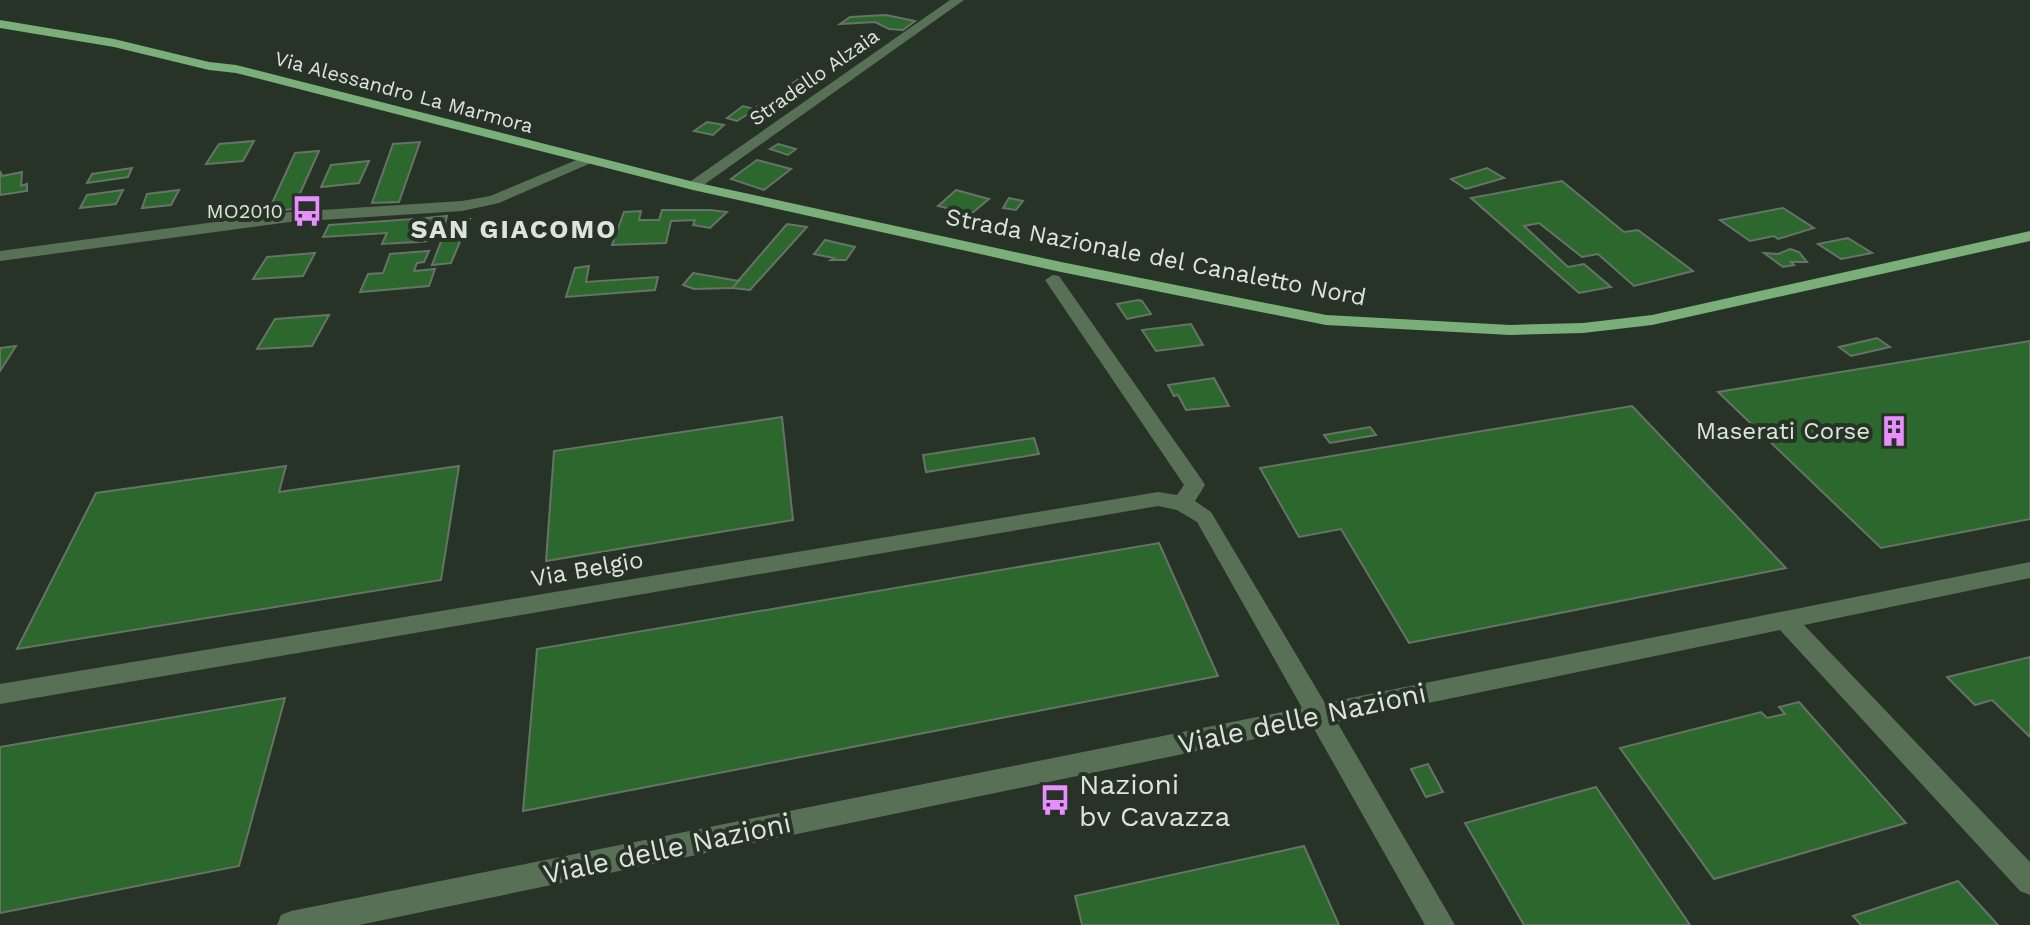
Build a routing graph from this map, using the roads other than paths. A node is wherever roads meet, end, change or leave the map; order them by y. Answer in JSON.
{"nodes":[{"id":1,"x":958,"y":0,"type":"edge"},
{"id":2,"x":0,"y":16,"type":"edge"},
{"id":3,"x":0,"y":24,"type":"edge"},
{"id":4,"x":236,"y":69,"type":"junction"},
{"id":5,"x":561,"y":154,"type":"junction"},
{"id":6,"x":586,"y":160,"type":"junction"},
{"id":7,"x":693,"y":186,"type":"junction"},
{"id":8,"x":518,"y":189,"type":"junction"},
{"id":9,"x":2030,"y":236,"type":"edge"},
{"id":10,"x":0,"y":256,"type":"edge"},
{"id":11,"x":1053,"y":280,"type":"dead end"},
{"id":12,"x":1182,"y":503,"type":"junction"},
{"id":13,"x":2030,"y":570,"type":"edge"},
{"id":14,"x":1785,"y":620,"type":"junction"},
{"id":15,"x":0,"y":694,"type":"edge"},
{"id":16,"x":1320,"y":714,"type":"junction"},
{"id":17,"x":2030,"y":882,"type":"edge"},
{"id":18,"x":402,"y":902,"type":"junction"},
{"id":19,"x":291,"y":925,"type":"edge"},
{"id":20,"x":372,"y":925,"type":"edge"},
{"id":21,"x":1441,"y":925,"type":"edge"}],
"edges":[{"from":1,"to":7,"type":"street","name":"Stradello Alzaia"},
{"from":2,"to":4,"type":"main road","name":"Via Alessandro La Marmora"},
{"from":3,"to":4,"type":"main road","name":"Via Alessandro La Marmora"},
{"from":4,"to":5,"type":"main road","name":"Via Alessandro La Marmora"},
{"from":5,"to":6,"type":"main road","name":"Strada Nazionale del Canaletto Nord"},
{"from":5,"to":8,"type":"street"},
{"from":6,"to":7,"type":"main road","name":"Strada Nazionale del Canaletto Nord"},
{"from":6,"to":8,"type":"street"},
{"from":7,"to":9,"type":"main road","name":"Strada Nazionale del Canaletto Nord"},
{"from":8,"to":10,"type":"street"},
{"from":11,"to":12,"type":"street"},
{"from":12,"to":15,"type":"street","name":"Via Belgio"},
{"from":12,"to":16,"type":"street"},
{"from":13,"to":14,"type":"street","name":"Viale delle Nazioni"},
{"from":14,"to":16,"type":"street","name":"Viale delle Nazioni"},
{"from":14,"to":17,"type":"street"},
{"from":16,"to":18,"type":"street","name":"Viale delle Nazioni"},
{"from":16,"to":21,"type":"street"},
{"from":18,"to":19,"type":"street","name":"Viale delle Nazioni"},
{"from":18,"to":20,"type":"street"}]}
